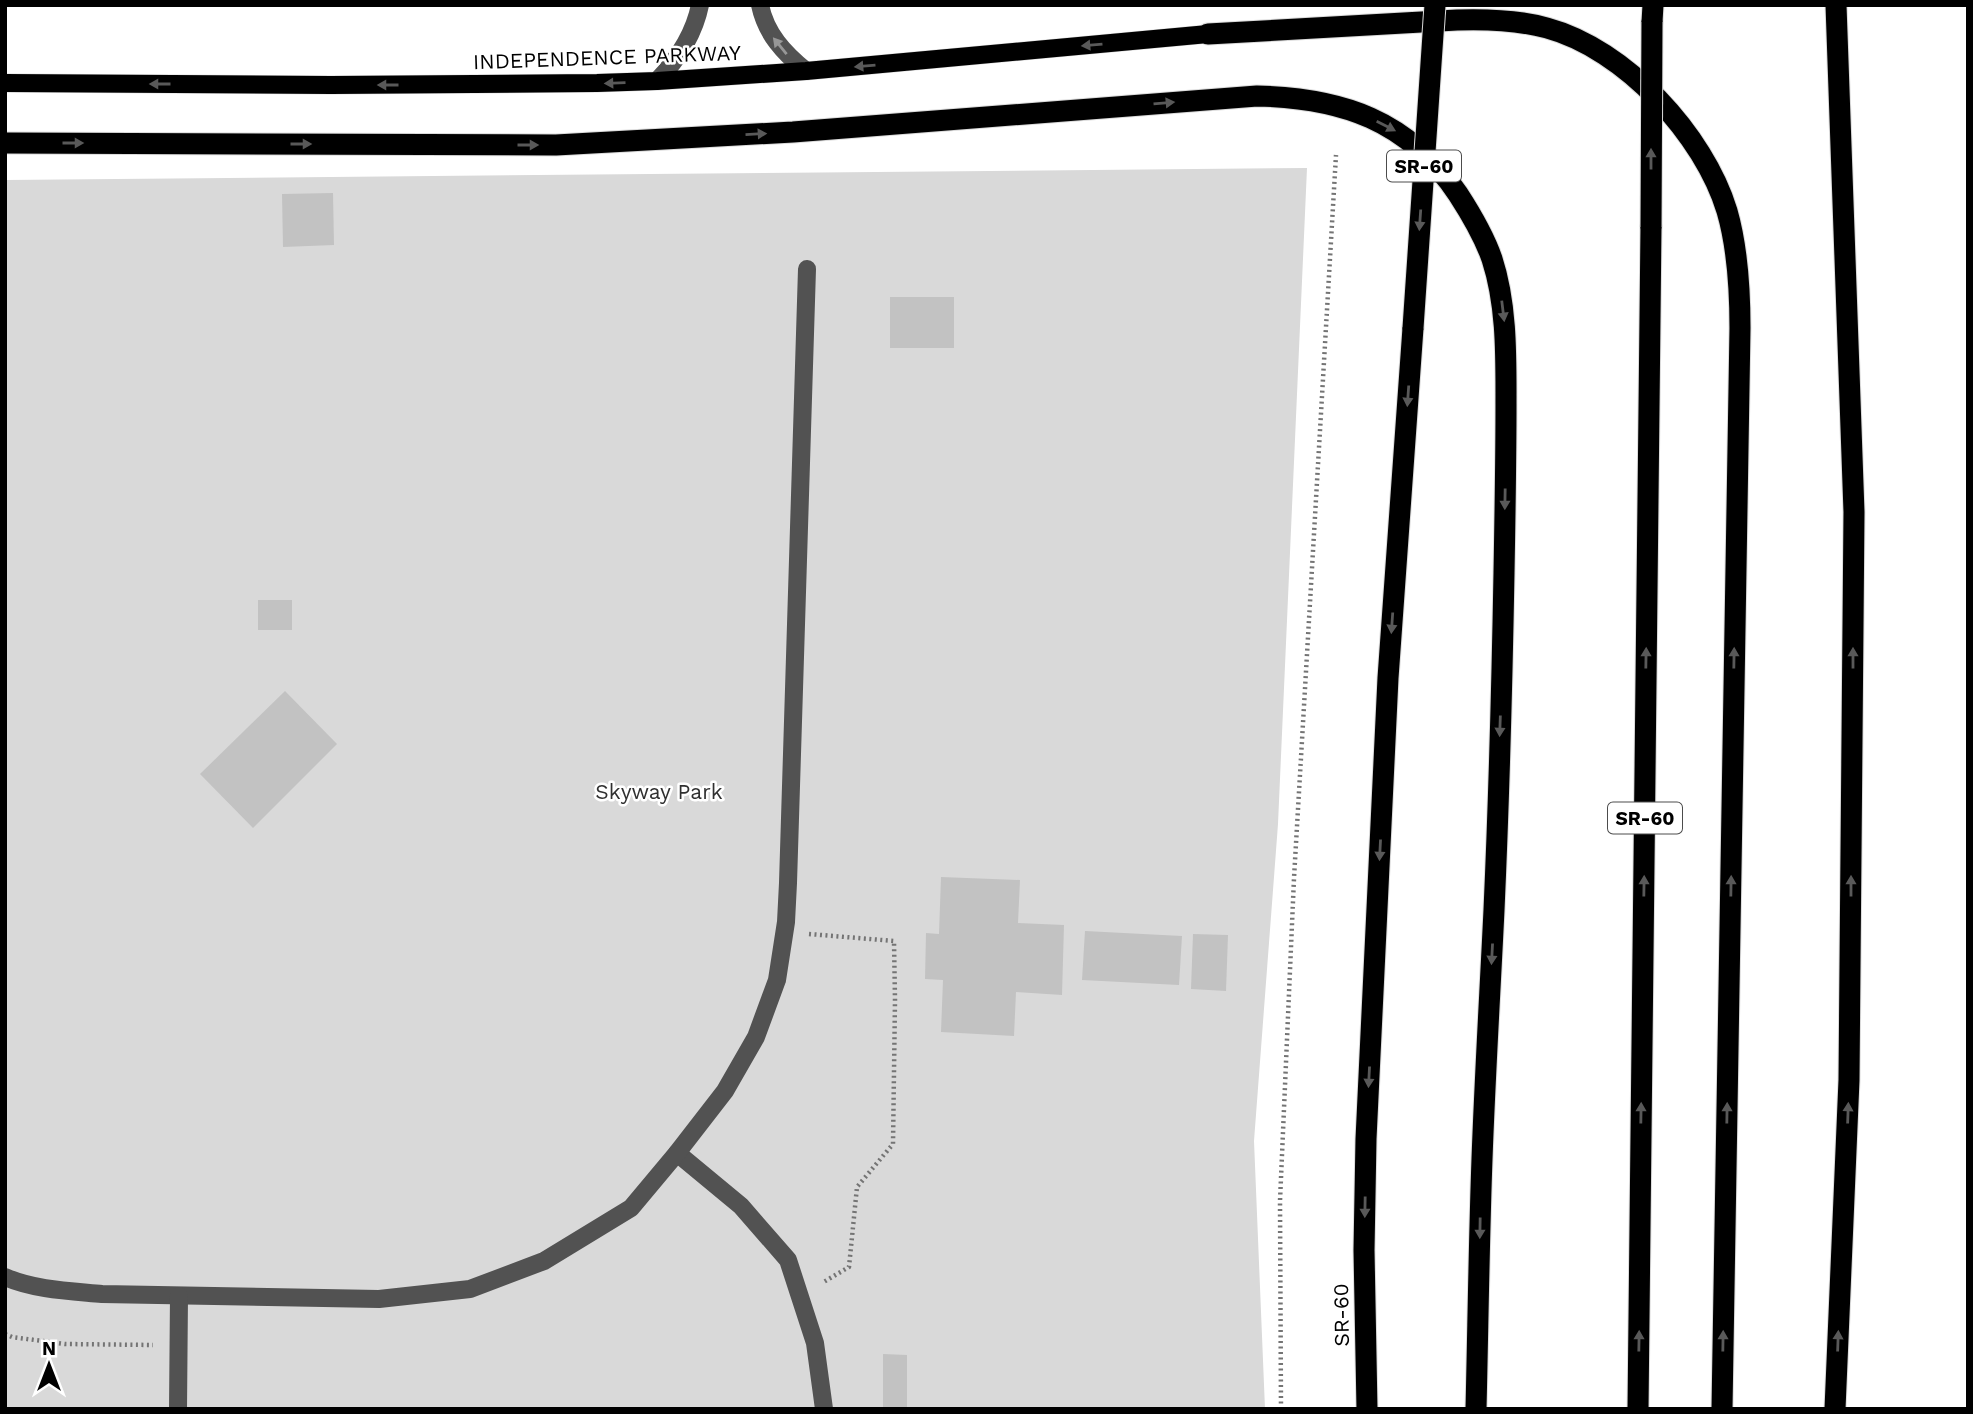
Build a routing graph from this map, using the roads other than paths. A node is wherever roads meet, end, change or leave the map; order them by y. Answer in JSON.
{"nodes":[{"id":1,"x":700,"y":5,"type":"edge"},
{"id":2,"x":760,"y":5,"type":"edge"},
{"id":3,"x":1435,"y":5,"type":"edge"},
{"id":4,"x":1836,"y":5,"type":"edge"},
{"id":5,"x":1653,"y":13,"type":"edge"},
{"id":6,"x":1208,"y":34,"type":"joint"},
{"id":7,"x":806,"y":71,"type":"junction"},
{"id":8,"x":657,"y":81,"type":"junction"},
{"id":9,"x":5,"y":83,"type":"edge"},
{"id":10,"x":5,"y":143,"type":"edge"},
{"id":11,"x":807,"y":269,"type":"dead end"},
{"id":12,"x":677,"y":1153,"type":"junction"},
{"id":13,"x":5,"y":1277,"type":"edge"},
{"id":14,"x":178,"y":1296,"type":"junction"},
{"id":15,"x":178,"y":1409,"type":"edge"},
{"id":16,"x":824,"y":1409,"type":"edge"},
{"id":17,"x":1367,"y":1409,"type":"edge"},
{"id":18,"x":1476,"y":1409,"type":"edge"},
{"id":19,"x":1638,"y":1409,"type":"edge"},
{"id":20,"x":1722,"y":1409,"type":"edge"},
{"id":21,"x":1835,"y":1409,"type":"edge"}],
"edges":[{"from":1,"to":8,"type":"street"},
{"from":7,"to":2,"type":"street","one_way":true},
{"from":3,"to":17,"type":"highway","name":"SR-60","number":"SR-60","one_way":true,"bridge":true},
{"from":21,"to":4,"type":"highway","one_way":true},
{"from":19,"to":5,"type":"highway","name":"SR-60","number":"SR-60","one_way":true,"bridge":true},
{"from":6,"to":7,"type":"main road","name":"INDEPENDENCE PARKWAY","one_way":true},
{"from":20,"to":6,"type":"highway","one_way":true},
{"from":7,"to":8,"type":"main road","name":"INDEPENDENCE PARKWAY"},
{"from":8,"to":9,"type":"main road","name":"INDEPENDENCE PARKWAY","one_way":true},
{"from":10,"to":18,"type":"highway","one_way":true},
{"from":11,"to":12,"type":"street"},
{"from":12,"to":14,"type":"street"},
{"from":12,"to":16,"type":"street"},
{"from":13,"to":14,"type":"street"},
{"from":14,"to":15,"type":"street"}]}
